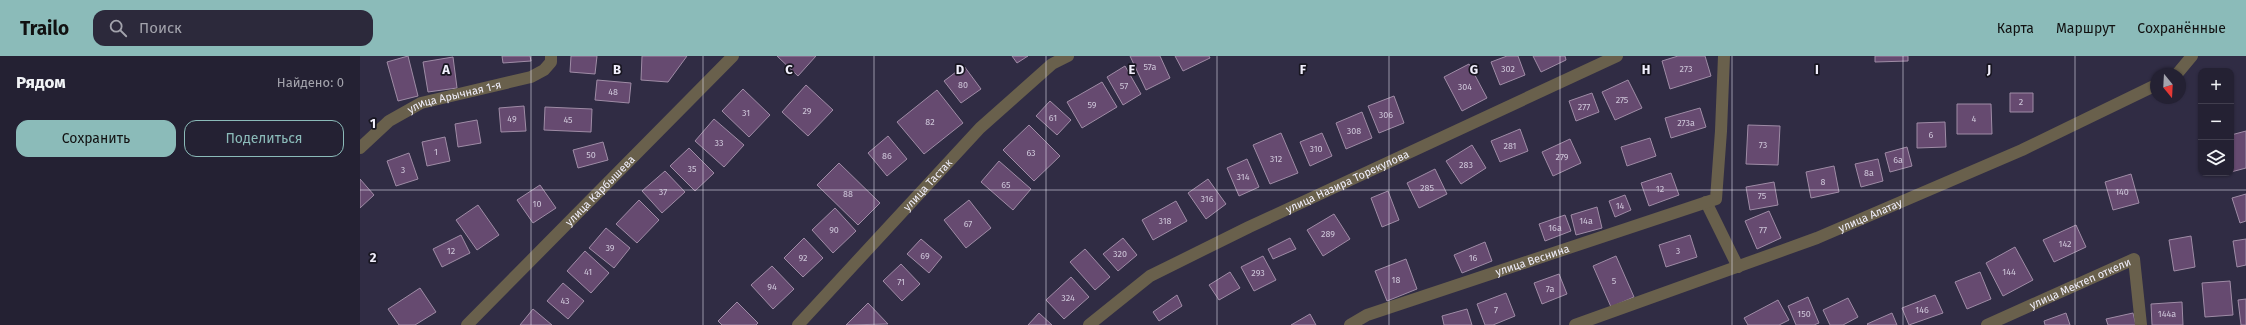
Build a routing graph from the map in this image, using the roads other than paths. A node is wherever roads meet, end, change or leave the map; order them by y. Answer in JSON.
{"nodes":[{"id":1,"x":551,"y":56,"type":"edge"},
{"id":2,"x":733,"y":56,"type":"edge"},
{"id":3,"x":1068,"y":56,"type":"edge"},
{"id":4,"x":1617,"y":56,"type":"edge"},
{"id":5,"x":1724,"y":56,"type":"edge"},
{"id":6,"x":2192,"y":56,"type":"edge"},
{"id":7,"x":2182,"y":68,"type":"edge"},
{"id":8,"x":2150,"y":88,"type":"edge"},
{"id":9,"x":360,"y":148,"type":"edge"},
{"id":10,"x":1711,"y":201,"type":"junction"},
{"id":11,"x":1738,"y":267,"type":"junction"},
{"id":12,"x":467,"y":325,"type":"edge"},
{"id":13,"x":798,"y":325,"type":"edge"},
{"id":14,"x":1089,"y":325,"type":"edge"},
{"id":15,"x":1350,"y":325,"type":"edge"},
{"id":16,"x":1575,"y":325,"type":"edge"},
{"id":17,"x":1988,"y":325,"type":"edge"},
{"id":18,"x":2141,"y":325,"type":"edge"}],
"edges":[{"from":1,"to":9,"type":"street","name":"улица Арычная 1-я"},
{"from":2,"to":12,"type":"street","name":"улица Карбышева"},
{"from":3,"to":13,"type":"street","name":"улица Тастак"},
{"from":4,"to":14,"type":"street","name":"улица Назира Торекулова"},
{"from":5,"to":10,"type":"street"},
{"from":6,"to":7,"type":"street"},
{"from":8,"to":11,"type":"street","name":"улица Алатау"},
{"from":10,"to":11,"type":"street"},
{"from":10,"to":15,"type":"street","name":"улица Веснина"},
{"from":11,"to":16,"type":"street","name":"улица Алатау"},
{"from":17,"to":18,"type":"street","name":"улица Мектеп откели"}]}
